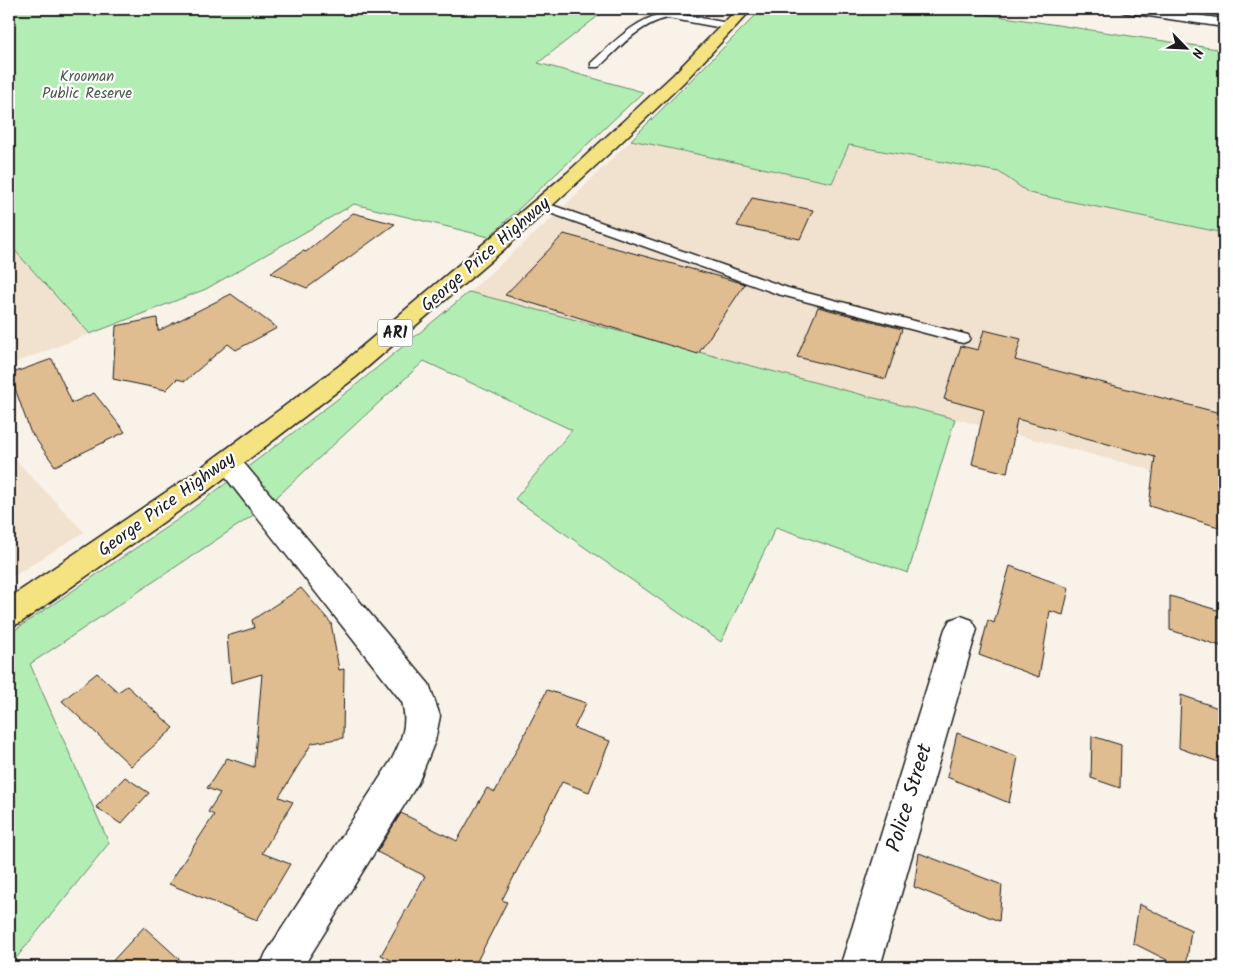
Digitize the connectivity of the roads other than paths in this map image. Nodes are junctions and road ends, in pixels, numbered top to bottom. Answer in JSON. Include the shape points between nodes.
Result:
{"nodes":[{"id":1,"x":745,"y":9,"type":"edge"},
{"id":2,"x":1123,"y":12,"type":"edge"},
{"id":3,"x":1224,"y":23,"type":"edge"},
{"id":4,"x":728,"y":26,"type":"junction"},
{"id":5,"x":595,"y":66,"type":"dead end"},
{"id":6,"x":543,"y":206,"type":"junction"},
{"id":7,"x":963,"y":338,"type":"dead end"},
{"id":8,"x":228,"y":462,"type":"junction"},
{"id":9,"x":9,"y":614,"type":"edge"},
{"id":10,"x":961,"y":629,"type":"dead end"},
{"id":11,"x":280,"y":967,"type":"edge"},
{"id":12,"x":860,"y":967,"type":"edge"}],
"edges":[{"from":1,"to":4,"type":"main road","name":"George Price Highway","number":"AR1"},
{"from":2,"to":3,"type":"street"},
{"from":4,"to":5,"type":"lane","via":[[658,16],[646,21]]},
{"from":4,"to":6,"type":"main road","name":"George Price Highway","number":"AR1","via":[[615,141]]},
{"from":6,"to":7,"type":"lane","via":[[783,291]]},
{"from":6,"to":8,"type":"main road","name":"George Price Highway","number":"AR1","via":[[375,350]]},
{"from":8,"to":9,"type":"main road","name":"George Price Highway","number":"AR1"},
{"from":8,"to":11,"type":"street","via":[[417,696],[423,716],[418,741],[405,771]]},
{"from":10,"to":12,"type":"street","name":"Police Street"}]}
